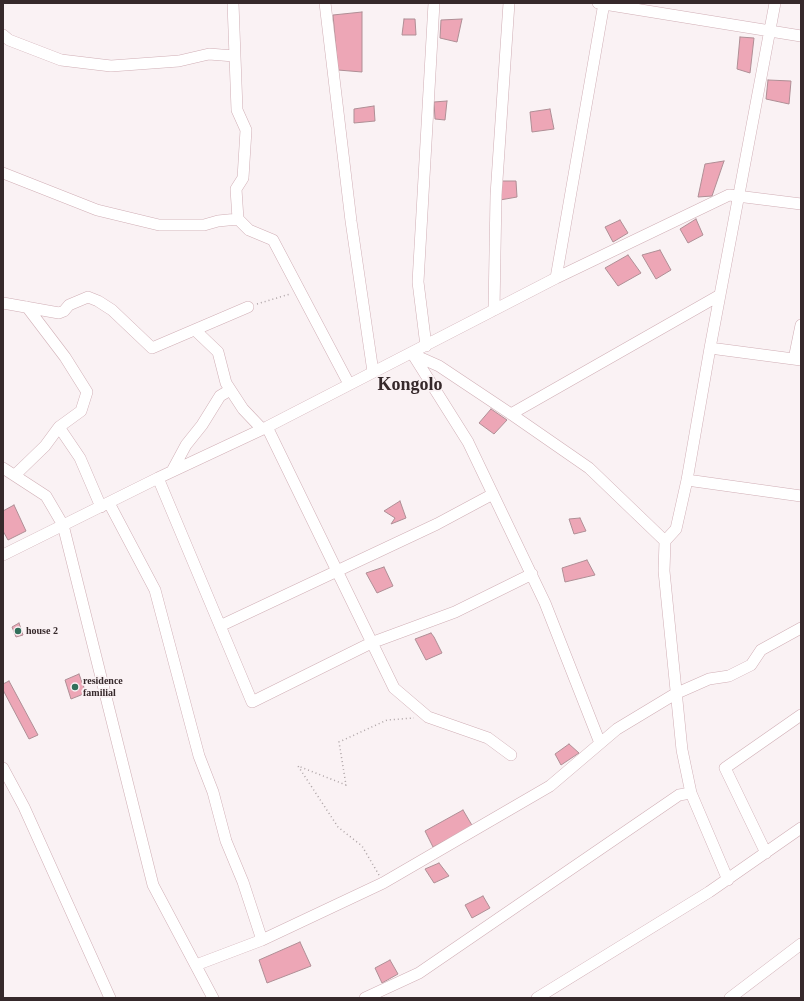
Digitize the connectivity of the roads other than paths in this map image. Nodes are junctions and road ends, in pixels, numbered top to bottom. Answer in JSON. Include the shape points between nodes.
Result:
{"nodes":[{"id":1,"x":233,"y":3,"type":"edge"},
{"id":2,"x":325,"y":3,"type":"edge"},
{"id":3,"x":434,"y":3,"type":"edge"},
{"id":4,"x":509,"y":3,"type":"edge"},
{"id":5,"x":775,"y":3,"type":"edge"},
{"id":6,"x":602,"y":4,"type":"edge"},
{"id":7,"x":769,"y":31,"type":"junction"},
{"id":8,"x":3,"y":35,"type":"edge"},
{"id":9,"x":801,"y":36,"type":"edge"},
{"id":10,"x":234,"y":56,"type":"junction"},
{"id":11,"x":3,"y":173,"type":"edge"},
{"id":12,"x":738,"y":196,"type":"junction"},
{"id":13,"x":801,"y":204,"type":"edge"},
{"id":14,"x":238,"y":220,"type":"junction"},
{"id":15,"x":556,"y":278,"type":"junction"},
{"id":16,"x":720,"y":294,"type":"junction"},
{"id":17,"x":3,"y":303,"type":"edge"},
{"id":18,"x":27,"y":307,"type":"junction"},
{"id":19,"x":248,"y":308,"type":"road end"},
{"id":20,"x":494,"y":310,"type":"junction"},
{"id":21,"x":801,"y":325,"type":"edge"},
{"id":22,"x":195,"y":330,"type":"junction"},
{"id":23,"x":426,"y":346,"type":"junction"},
{"id":24,"x":710,"y":348,"type":"junction"},
{"id":25,"x":412,"y":353,"type":"junction"},
{"id":26,"x":798,"y":360,"type":"edge"},
{"id":27,"x":373,"y":372,"type":"junction"},
{"id":28,"x":350,"y":384,"type":"junction"},
{"id":29,"x":230,"y":390,"type":"junction"},
{"id":30,"x":511,"y":414,"type":"junction"},
{"id":31,"x":59,"y":426,"type":"junction"},
{"id":32,"x":264,"y":428,"type":"junction"},
{"id":33,"x":3,"y":468,"type":"edge"},
{"id":34,"x":172,"y":471,"type":"junction"},
{"id":35,"x":15,"y":475,"type":"junction"},
{"id":36,"x":158,"y":478,"type":"junction"},
{"id":37,"x":687,"y":480,"type":"junction"},
{"id":38,"x":493,"y":494,"type":"junction"},
{"id":39,"x":801,"y":496,"type":"edge"},
{"id":40,"x":105,"y":505,"type":"junction"},
{"id":41,"x":63,"y":525,"type":"junction"},
{"id":42,"x":666,"y":541,"type":"junction"},
{"id":43,"x":3,"y":555,"type":"edge"},
{"id":44,"x":337,"y":571,"type":"junction"},
{"id":45,"x":532,"y":574,"type":"junction"},
{"id":46,"x":220,"y":626,"type":"junction"},
{"id":47,"x":801,"y":628,"type":"edge"},
{"id":48,"x":371,"y":643,"type":"junction"},
{"id":49,"x":675,"y":694,"type":"junction"},
{"id":50,"x":801,"y":715,"type":"edge"},
{"id":51,"x":600,"y":743,"type":"junction"},
{"id":52,"x":511,"y":755,"type":"dead end"},
{"id":53,"x":3,"y":768,"type":"edge"},
{"id":54,"x":691,"y":794,"type":"junction"},
{"id":55,"x":801,"y":828,"type":"edge"},
{"id":56,"x":766,"y":853,"type":"junction"},
{"id":57,"x":728,"y":880,"type":"junction"},
{"id":58,"x":262,"y":940,"type":"junction"},
{"id":59,"x":801,"y":944,"type":"edge"},
{"id":60,"x":196,"y":965,"type":"junction"},
{"id":61,"x":110,"y":998,"type":"edge"},
{"id":62,"x":213,"y":998,"type":"edge"},
{"id":63,"x":365,"y":998,"type":"edge"},
{"id":64,"x":537,"y":998,"type":"edge"},
{"id":65,"x":730,"y":998,"type":"edge"}],
"edges":[{"from":1,"to":10,"type":"street"},
{"from":2,"to":27,"type":"street","via":[[351,221]]},
{"from":3,"to":23,"type":"street","via":[[418,282]]},
{"from":4,"to":20,"type":"street","via":[[496,194]]},
{"from":5,"to":7,"type":"street"},
{"from":6,"to":7,"type":"street"},
{"from":6,"to":15,"type":"street"},
{"from":7,"to":9,"type":"street"},
{"from":7,"to":12,"type":"street"},
{"from":8,"to":10,"type":"street","via":[[9,40],[61,60],[111,66],[179,61],[209,54]]},
{"from":10,"to":14,"type":"street","via":[[237,110],[246,130],[243,178],[236,189]]},
{"from":11,"to":14,"type":"street","via":[[97,210],[159,225],[204,225]]},
{"from":12,"to":13,"type":"street"},
{"from":12,"to":15,"type":"street","via":[[729,195]]},
{"from":12,"to":16,"type":"street"},
{"from":14,"to":28,"type":"street","via":[[249,230],[273,240]]},
{"from":15,"to":20,"type":"street"},
{"from":16,"to":24,"type":"street"},
{"from":16,"to":30,"type":"street"},
{"from":17,"to":18,"type":"street"},
{"from":18,"to":22,"type":"street","via":[[59,313],[69,305],[88,297],[112,310],[152,348]]},
{"from":18,"to":31,"type":"street","via":[[65,357],[87,392],[81,411]]},
{"from":19,"to":22,"type":"street"},
{"from":20,"to":23,"type":"street"},
{"from":21,"to":26,"type":"street"},
{"from":22,"to":29,"type":"street","via":[[218,352]]},
{"from":23,"to":25,"type":"street"},
{"from":24,"to":26,"type":"street"},
{"from":24,"to":37,"type":"street"},
{"from":25,"to":27,"type":"street"},
{"from":25,"to":30,"type":"street","via":[[439,366]]},
{"from":25,"to":38,"type":"street","via":[[468,442]]},
{"from":27,"to":28,"type":"street"},
{"from":28,"to":32,"type":"street"},
{"from":29,"to":32,"type":"street","via":[[242,409]]},
{"from":29,"to":34,"type":"street","via":[[220,396],[186,445]]},
{"from":30,"to":42,"type":"street","via":[[589,468]]},
{"from":31,"to":35,"type":"street","via":[[45,446]]},
{"from":31,"to":40,"type":"street","via":[[80,458]]},
{"from":32,"to":34,"type":"street"},
{"from":32,"to":44,"type":"street"},
{"from":33,"to":35,"type":"street"},
{"from":34,"to":36,"type":"street"},
{"from":35,"to":41,"type":"street","via":[[46,496]]},
{"from":36,"to":40,"type":"street"},
{"from":36,"to":46,"type":"street"},
{"from":37,"to":39,"type":"street"},
{"from":37,"to":42,"type":"street","via":[[676,529]]},
{"from":38,"to":44,"type":"street","via":[[437,524]]},
{"from":38,"to":45,"type":"street"},
{"from":40,"to":41,"type":"street"},
{"from":40,"to":58,"type":"street","via":[[155,590],[200,756],[226,841]]},
{"from":41,"to":43,"type":"street"},
{"from":41,"to":60,"type":"street","via":[[153,885]]},
{"from":42,"to":49,"type":"street","via":[[664,571]]},
{"from":44,"to":46,"type":"street"},
{"from":44,"to":48,"type":"street"},
{"from":45,"to":48,"type":"street","via":[[455,612]]},
{"from":45,"to":51,"type":"street"},
{"from":46,"to":48,"type":"street","via":[[252,702]]},
{"from":47,"to":49,"type":"street","via":[[760,650],[751,665],[728,676],[709,679]]},
{"from":48,"to":52,"type":"street","via":[[394,688],[428,717],[488,738]]},
{"from":49,"to":51,"type":"street","via":[[617,729]]},
{"from":49,"to":54,"type":"street"},
{"from":50,"to":56,"type":"street","via":[[725,768]]},
{"from":51,"to":58,"type":"street","via":[[550,786],[384,884]]},
{"from":53,"to":61,"type":"street","via":[[24,807]]},
{"from":54,"to":57,"type":"street"},
{"from":54,"to":63,"type":"street","via":[[679,795],[419,973]]},
{"from":55,"to":56,"type":"street"},
{"from":56,"to":57,"type":"street"},
{"from":57,"to":64,"type":"street"},
{"from":58,"to":60,"type":"street"},
{"from":59,"to":65,"type":"street"},
{"from":60,"to":62,"type":"street"}]}
